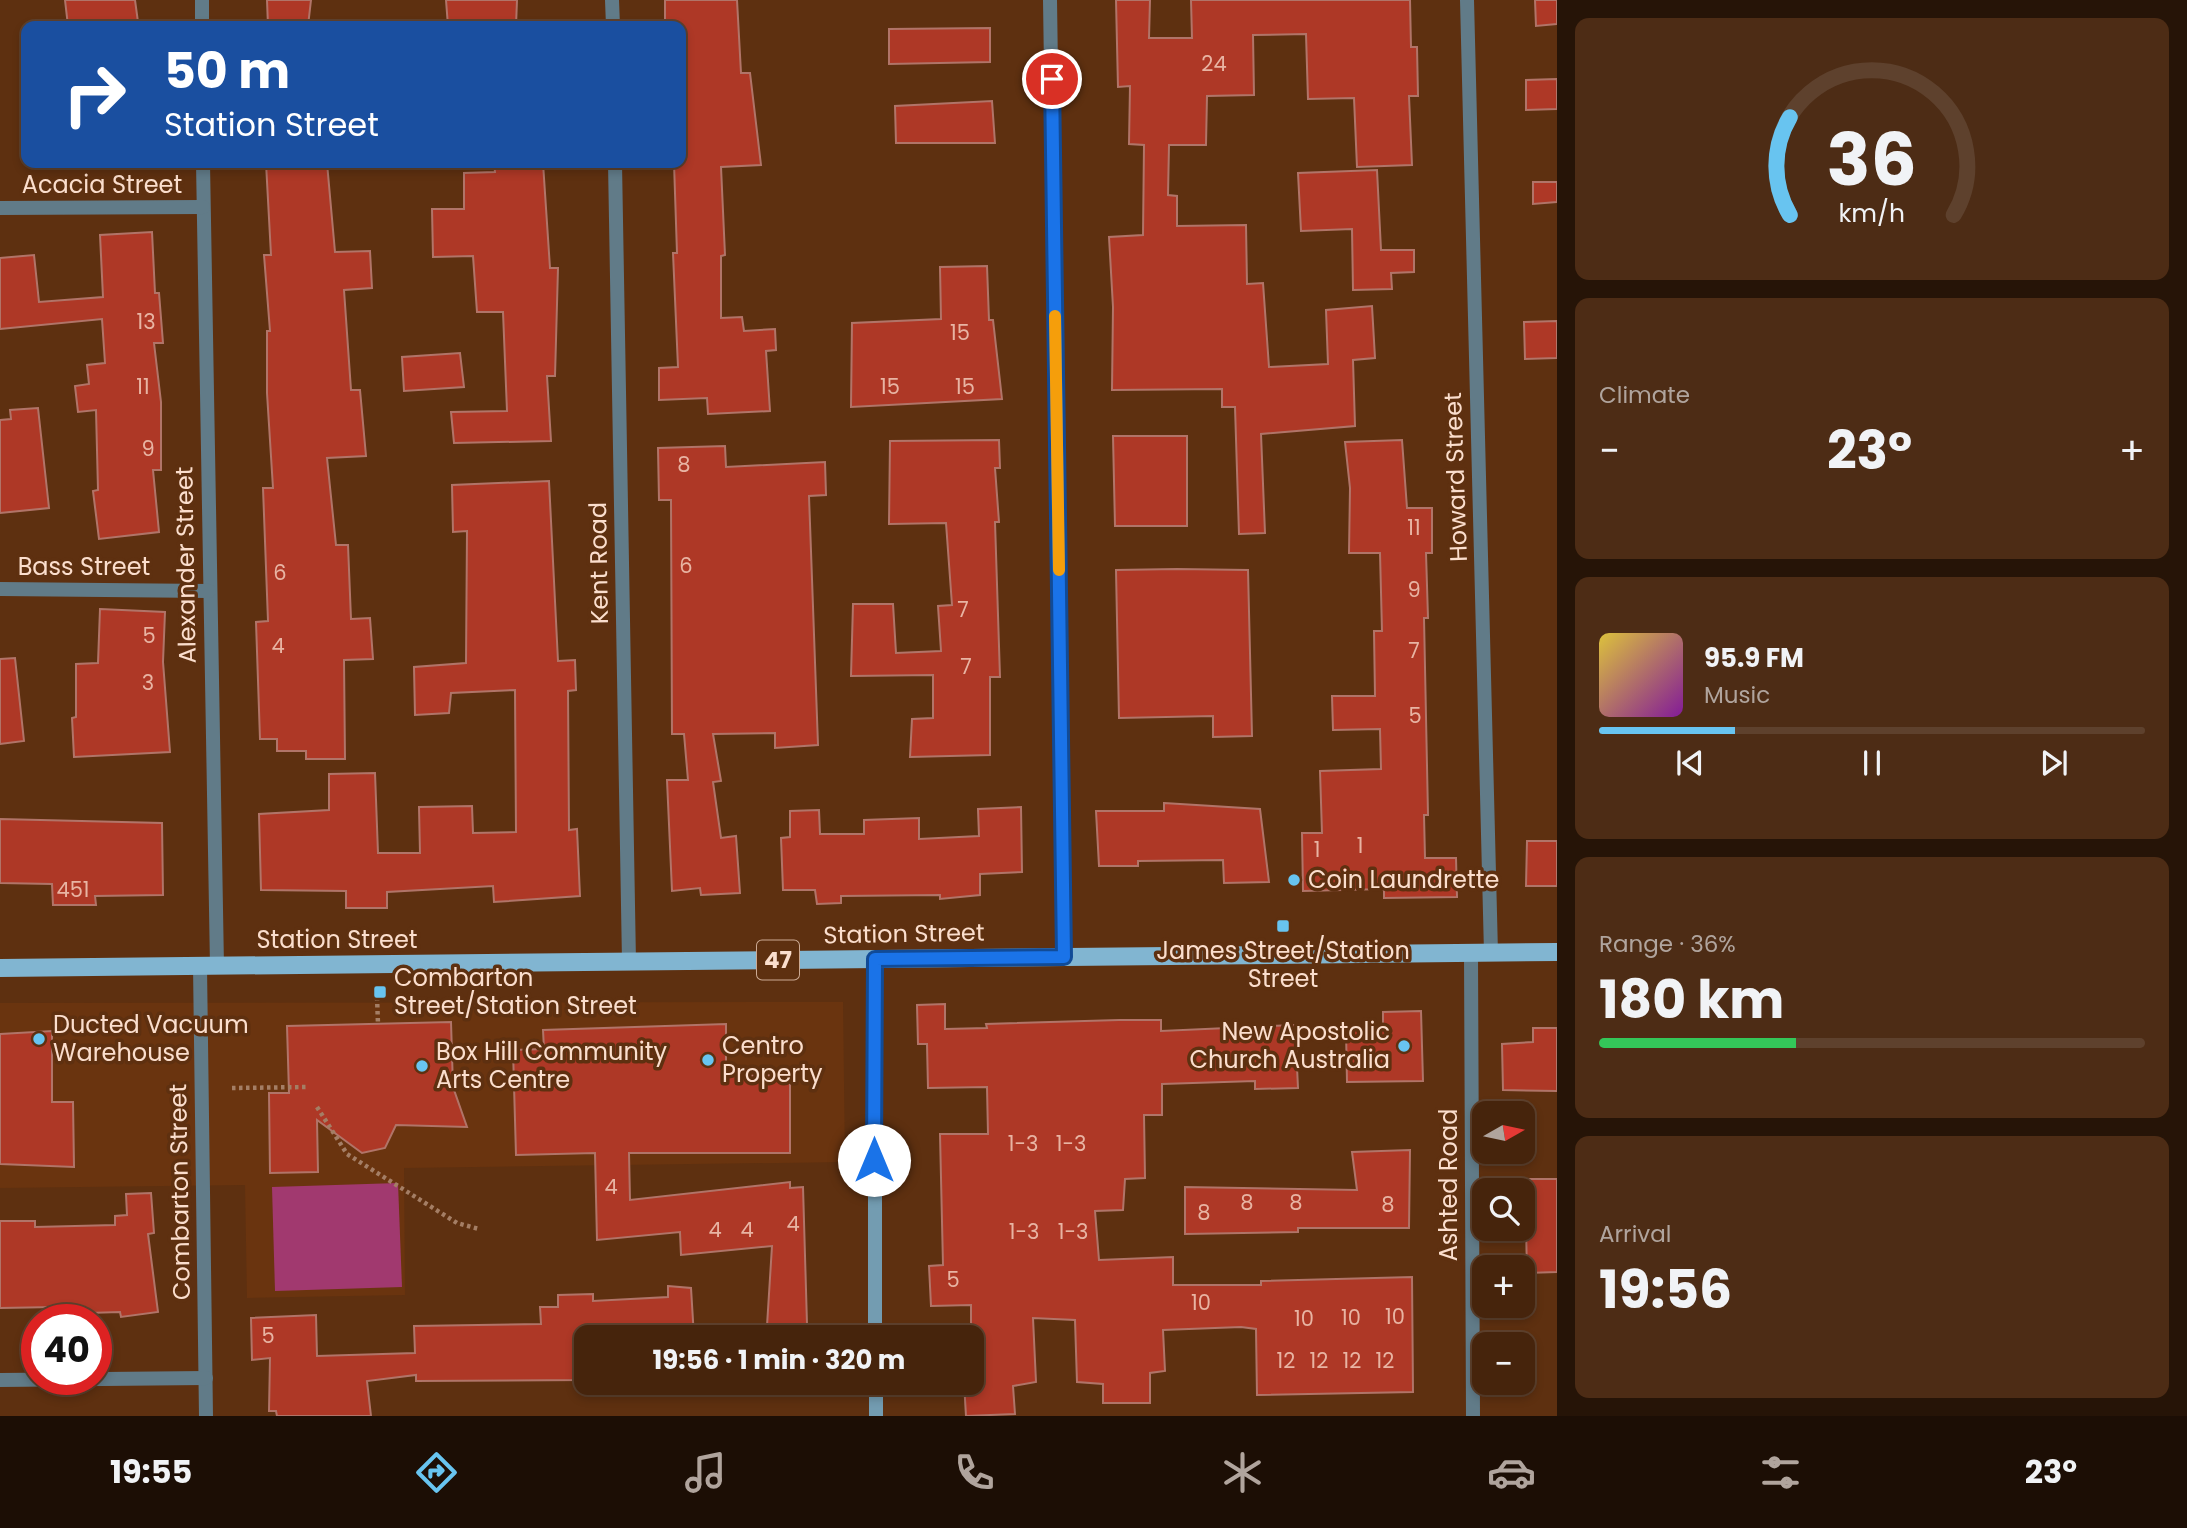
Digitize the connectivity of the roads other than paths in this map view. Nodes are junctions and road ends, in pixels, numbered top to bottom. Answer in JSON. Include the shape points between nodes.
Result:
{"nodes":[{"id":1,"x":202,"y":0,"type":"edge"},
{"id":2,"x":612,"y":0,"type":"edge"},
{"id":3,"x":1051,"y":0,"type":"edge"},
{"id":4,"x":1467,"y":0,"type":"edge"},
{"id":5,"x":202,"y":21,"type":"edge"},
{"id":6,"x":613,"y":21,"type":"edge"},
{"id":7,"x":203,"y":168,"type":"edge"},
{"id":8,"x":615,"y":168,"type":"edge"},
{"id":9,"x":203,"y":207,"type":"junction"},
{"id":10,"x":0,"y":208,"type":"edge"},
{"id":11,"x":0,"y":589,"type":"edge"},
{"id":12,"x":209,"y":590,"type":"junction"},
{"id":13,"x":1491,"y":953,"type":"junction"},
{"id":14,"x":1557,"y":953,"type":"edge"},
{"id":15,"x":1471,"y":954,"type":"junction"},
{"id":16,"x":1064,"y":957,"type":"junction"},
{"id":17,"x":875,"y":959,"type":"junction"},
{"id":18,"x":629,"y":962,"type":"junction"},
{"id":19,"x":209,"y":966,"type":"junction"},
{"id":20,"x":0,"y":968,"type":"edge"},
{"id":21,"x":875,"y":1325,"type":"edge"},
{"id":22,"x":206,"y":1378,"type":"junction"},
{"id":23,"x":0,"y":1380,"type":"edge"},
{"id":24,"x":876,"y":1395,"type":"edge"},
{"id":25,"x":206,"y":1416,"type":"edge"},
{"id":26,"x":876,"y":1416,"type":"edge"},
{"id":27,"x":1473,"y":1416,"type":"edge"}],
"edges":[{"from":1,"to":5,"type":"street"},
{"from":2,"to":6,"type":"street"},
{"from":3,"to":16,"type":"street"},
{"from":4,"to":13,"type":"street","name":"Howard Street"},
{"from":7,"to":9,"type":"street","name":"Alexander Street"},
{"from":8,"to":18,"type":"street","name":"Kent Road"},
{"from":9,"to":10,"type":"street","name":"Acacia Street"},
{"from":9,"to":12,"type":"street","name":"Alexander Street"},
{"from":11,"to":12,"type":"street","name":"Bass Street"},
{"from":12,"to":19,"type":"street","name":"Alexander Street"},
{"from":13,"to":14,"type":"main road","name":"Station Street","number":"47"},
{"from":13,"to":15,"type":"main road","name":"Station Street","number":"47"},
{"from":15,"to":16,"type":"main road","name":"Station Street","number":"47"},
{"from":15,"to":27,"type":"street","name":"Ashted Road"},
{"from":16,"to":17,"type":"main road","name":"Station Street","number":"47"},
{"from":17,"to":18,"type":"main road","name":"Station Street","number":"47"},
{"from":17,"to":21,"type":"street"},
{"from":18,"to":19,"type":"main road","name":"Station Street","number":"47"},
{"from":19,"to":20,"type":"main road","name":"Station Street","number":"47"},
{"from":19,"to":22,"type":"street","name":"Combarton Street"},
{"from":22,"to":23,"type":"street"},
{"from":22,"to":25,"type":"street","name":"Combarton Street"},
{"from":24,"to":26,"type":"street"}]}
